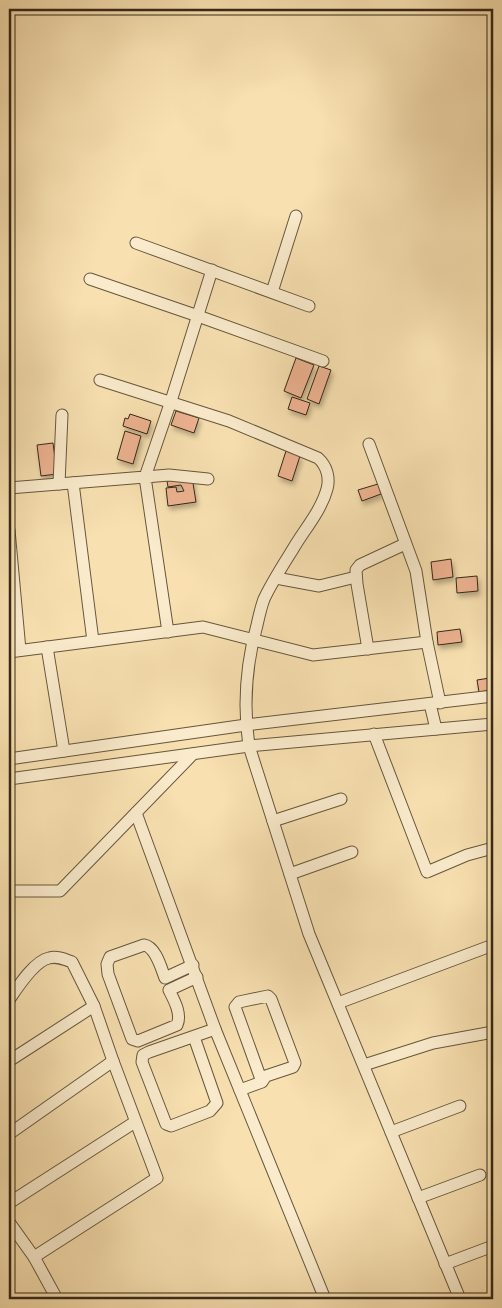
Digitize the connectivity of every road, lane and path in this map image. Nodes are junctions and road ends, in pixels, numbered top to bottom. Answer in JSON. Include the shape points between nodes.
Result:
{"nodes":[{"id":1,"x":296,"y":216,"type":"dead end"},
{"id":2,"x":136,"y":243,"type":"dead end"},
{"id":3,"x":212,"y":270,"type":"junction"},
{"id":4,"x":90,"y":279,"type":"dead end"},
{"id":5,"x":272,"y":292,"type":"junction"},
{"id":6,"x":310,"y":306,"type":"dead end"},
{"id":7,"x":198,"y":316,"type":"junction"},
{"id":8,"x":323,"y":361,"type":"dead end"},
{"id":9,"x":100,"y":380,"type":"dead end"},
{"id":10,"x":171,"y":401,"type":"junction"},
{"id":11,"x":62,"y":414,"type":"dead end"},
{"id":12,"x":369,"y":444,"type":"dead end"},
{"id":13,"x":145,"y":477,"type":"junction"},
{"id":14,"x":208,"y":479,"type":"dead end"},
{"id":15,"x":73,"y":483,"type":"junction"},
{"id":16,"x":59,"y":484,"type":"junction"},
{"id":17,"x":9,"y":488,"type":"edge"},
{"id":18,"x":9,"y":530,"type":"edge"},
{"id":19,"x":405,"y":544,"type":"junction"},
{"id":20,"x":356,"y":577,"type":"junction"},
{"id":21,"x":276,"y":578,"type":"junction"},
{"id":22,"x":168,"y":632,"type":"junction"},
{"id":23,"x":253,"y":640,"type":"junction"},
{"id":24,"x":94,"y":641,"type":"junction"},
{"id":25,"x":427,"y":642,"type":"junction"},
{"id":26,"x":47,"y":647,"type":"junction"},
{"id":27,"x":368,"y":649,"type":"junction"},
{"id":28,"x":14,"y":651,"type":"edge"},
{"id":29,"x":493,"y":696,"type":"edge"},
{"id":30,"x":435,"y":703,"type":"junction"},
{"id":31,"x":493,"y":724,"type":"edge"},
{"id":32,"x":246,"y":725,"type":"junction"},
{"id":33,"x":436,"y":729,"type":"junction"},
{"id":34,"x":374,"y":734,"type":"junction"},
{"id":35,"x":249,"y":746,"type":"junction"},
{"id":36,"x":64,"y":751,"type":"junction"},
{"id":37,"x":193,"y":754,"type":"junction"},
{"id":38,"x":9,"y":759,"type":"edge"},
{"id":39,"x":9,"y":779,"type":"edge"},
{"id":40,"x":341,"y":799,"type":"dead end"},
{"id":41,"x":136,"y":813,"type":"junction"},
{"id":42,"x":273,"y":821,"type":"junction"},
{"id":43,"x":493,"y":848,"type":"edge"},
{"id":44,"x":352,"y":852,"type":"dead end"},
{"id":45,"x":290,"y":874,"type":"junction"},
{"id":46,"x":9,"y":892,"type":"edge"},
{"id":47,"x":493,"y":945,"type":"edge"},
{"id":48,"x":193,"y":965,"type":"junction"},
{"id":49,"x":197,"y":977,"type":"junction"},
{"id":50,"x":165,"y":978,"type":"junction"},
{"id":51,"x":170,"y":990,"type":"junction"},
{"id":52,"x":9,"y":1000,"type":"edge"},
{"id":53,"x":338,"y":1002,"type":"junction"},
{"id":54,"x":94,"y":1006,"type":"junction"},
{"id":55,"x":216,"y":1029,"type":"junction"},
{"id":56,"x":493,"y":1032,"type":"edge"},
{"id":57,"x":194,"y":1036,"type":"junction"},
{"id":58,"x":9,"y":1061,"type":"edge"},
{"id":59,"x":113,"y":1062,"type":"junction"},
{"id":60,"x":364,"y":1065,"type":"junction"},
{"id":61,"x":262,"y":1082,"type":"junction"},
{"id":62,"x":240,"y":1090,"type":"junction"},
{"id":63,"x":460,"y":1106,"type":"dead end"},
{"id":64,"x":135,"y":1122,"type":"junction"},
{"id":65,"x":392,"y":1132,"type":"junction"},
{"id":66,"x":9,"y":1134,"type":"edge"},
{"id":67,"x":480,"y":1174,"type":"dead end"},
{"id":68,"x":418,"y":1198,"type":"junction"},
{"id":69,"x":9,"y":1203,"type":"edge"},
{"id":70,"x":9,"y":1222,"type":"edge"},
{"id":71,"x":493,"y":1246,"type":"edge"},
{"id":72,"x":34,"y":1257,"type":"junction"},
{"id":73,"x":445,"y":1264,"type":"junction"},
{"id":74,"x":57,"y":1299,"type":"edge"},
{"id":75,"x":325,"y":1299,"type":"edge"},
{"id":76,"x":460,"y":1299,"type":"edge"}],
"edges":[{"from":1,"to":5,"type":"street"},
{"from":2,"to":3,"type":"street"},
{"from":3,"to":5,"type":"street"},
{"from":3,"to":7,"type":"street"},
{"from":4,"to":7,"type":"street"},
{"from":5,"to":6,"type":"street"},
{"from":7,"to":8,"type":"street"},
{"from":7,"to":10,"type":"street"},
{"from":9,"to":10,"type":"street"},
{"from":10,"to":13,"type":"street"},
{"from":10,"to":21,"type":"street","via":[[229,421],[318,458],[324,464],[328,487],[324,499]]},
{"from":11,"to":16,"type":"street"},
{"from":12,"to":19,"type":"street"},
{"from":13,"to":14,"type":"street","via":[[169,475]]},
{"from":13,"to":15,"type":"street"},
{"from":13,"to":22,"type":"street"},
{"from":15,"to":16,"type":"street"},
{"from":15,"to":24,"type":"street"},
{"from":16,"to":17,"type":"street"},
{"from":18,"to":28,"type":"street"},
{"from":19,"to":20,"type":"street","via":[[360,565]]},
{"from":19,"to":25,"type":"street","via":[[416,571]]},
{"from":20,"to":21,"type":"street","via":[[319,586]]},
{"from":20,"to":27,"type":"street"},
{"from":21,"to":23,"type":"street","via":[[264,600]]},
{"from":22,"to":23,"type":"street","via":[[203,627]]},
{"from":22,"to":24,"type":"street"},
{"from":23,"to":27,"type":"street","via":[[313,655]]},
{"from":23,"to":32,"type":"street","via":[[246,682]]},
{"from":24,"to":26,"type":"street"},
{"from":25,"to":27,"type":"street"},
{"from":25,"to":30,"type":"street"},
{"from":26,"to":28,"type":"street"},
{"from":26,"to":36,"type":"street"},
{"from":29,"to":30,"type":"street"},
{"from":30,"to":32,"type":"street"},
{"from":30,"to":33,"type":"street"},
{"from":31,"to":33,"type":"street"},
{"from":32,"to":35,"type":"street"},
{"from":32,"to":36,"type":"street"},
{"from":33,"to":34,"type":"street"},
{"from":34,"to":35,"type":"street"},
{"from":34,"to":43,"type":"street","via":[[426,872]]},
{"from":35,"to":37,"type":"street"},
{"from":35,"to":42,"type":"street"},
{"from":36,"to":38,"type":"street"},
{"from":37,"to":39,"type":"street"},
{"from":37,"to":41,"type":"street"},
{"from":40,"to":42,"type":"street"},
{"from":41,"to":46,"type":"street","via":[[60,891]]},
{"from":41,"to":48,"type":"street"},
{"from":42,"to":45,"type":"street"},
{"from":44,"to":45,"type":"street"},
{"from":45,"to":53,"type":"street","via":[[309,934]]},
{"from":47,"to":53,"type":"street"},
{"from":48,"to":49,"type":"street"},
{"from":48,"to":50,"type":"street"},
{"from":49,"to":51,"type":"street"},
{"from":49,"to":55,"type":"street"},
{"from":50,"to":51,"type":"street"},
{"from":50,"to":51,"type":"street","via":[[148,945],[108,960],[108,974],[132,1039],[138,1041],[177,1025],[178,1013]]},
{"from":52,"to":54,"type":"street","via":[[35,966],[47,958],[58,957],[72,962]]},
{"from":53,"to":60,"type":"street"},
{"from":54,"to":58,"type":"street"},
{"from":54,"to":59,"type":"street"},
{"from":55,"to":57,"type":"street"},
{"from":55,"to":62,"type":"street"},
{"from":56,"to":60,"type":"street","via":[[432,1043]]},
{"from":57,"to":57,"type":"street","via":[[143,1055],[142,1062],[166,1124],[171,1126],[210,1111],[216,1103]]},
{"from":59,"to":64,"type":"street"},
{"from":59,"to":66,"type":"street"},
{"from":60,"to":65,"type":"street"},
{"from":61,"to":61,"type":"street","via":[[266,1076],[293,1067],[295,1063],[272,999],[268,996],[239,1002],[235,1007]]},
{"from":61,"to":62,"type":"street"},
{"from":62,"to":75,"type":"street"},
{"from":63,"to":65,"type":"street"},
{"from":64,"to":69,"type":"street"},
{"from":64,"to":72,"type":"street","via":[[157,1178]]},
{"from":65,"to":68,"type":"street"},
{"from":67,"to":68,"type":"street"},
{"from":68,"to":73,"type":"street"},
{"from":70,"to":72,"type":"street"},
{"from":71,"to":73,"type":"street"},
{"from":72,"to":74,"type":"street"},
{"from":73,"to":76,"type":"street"}]}
